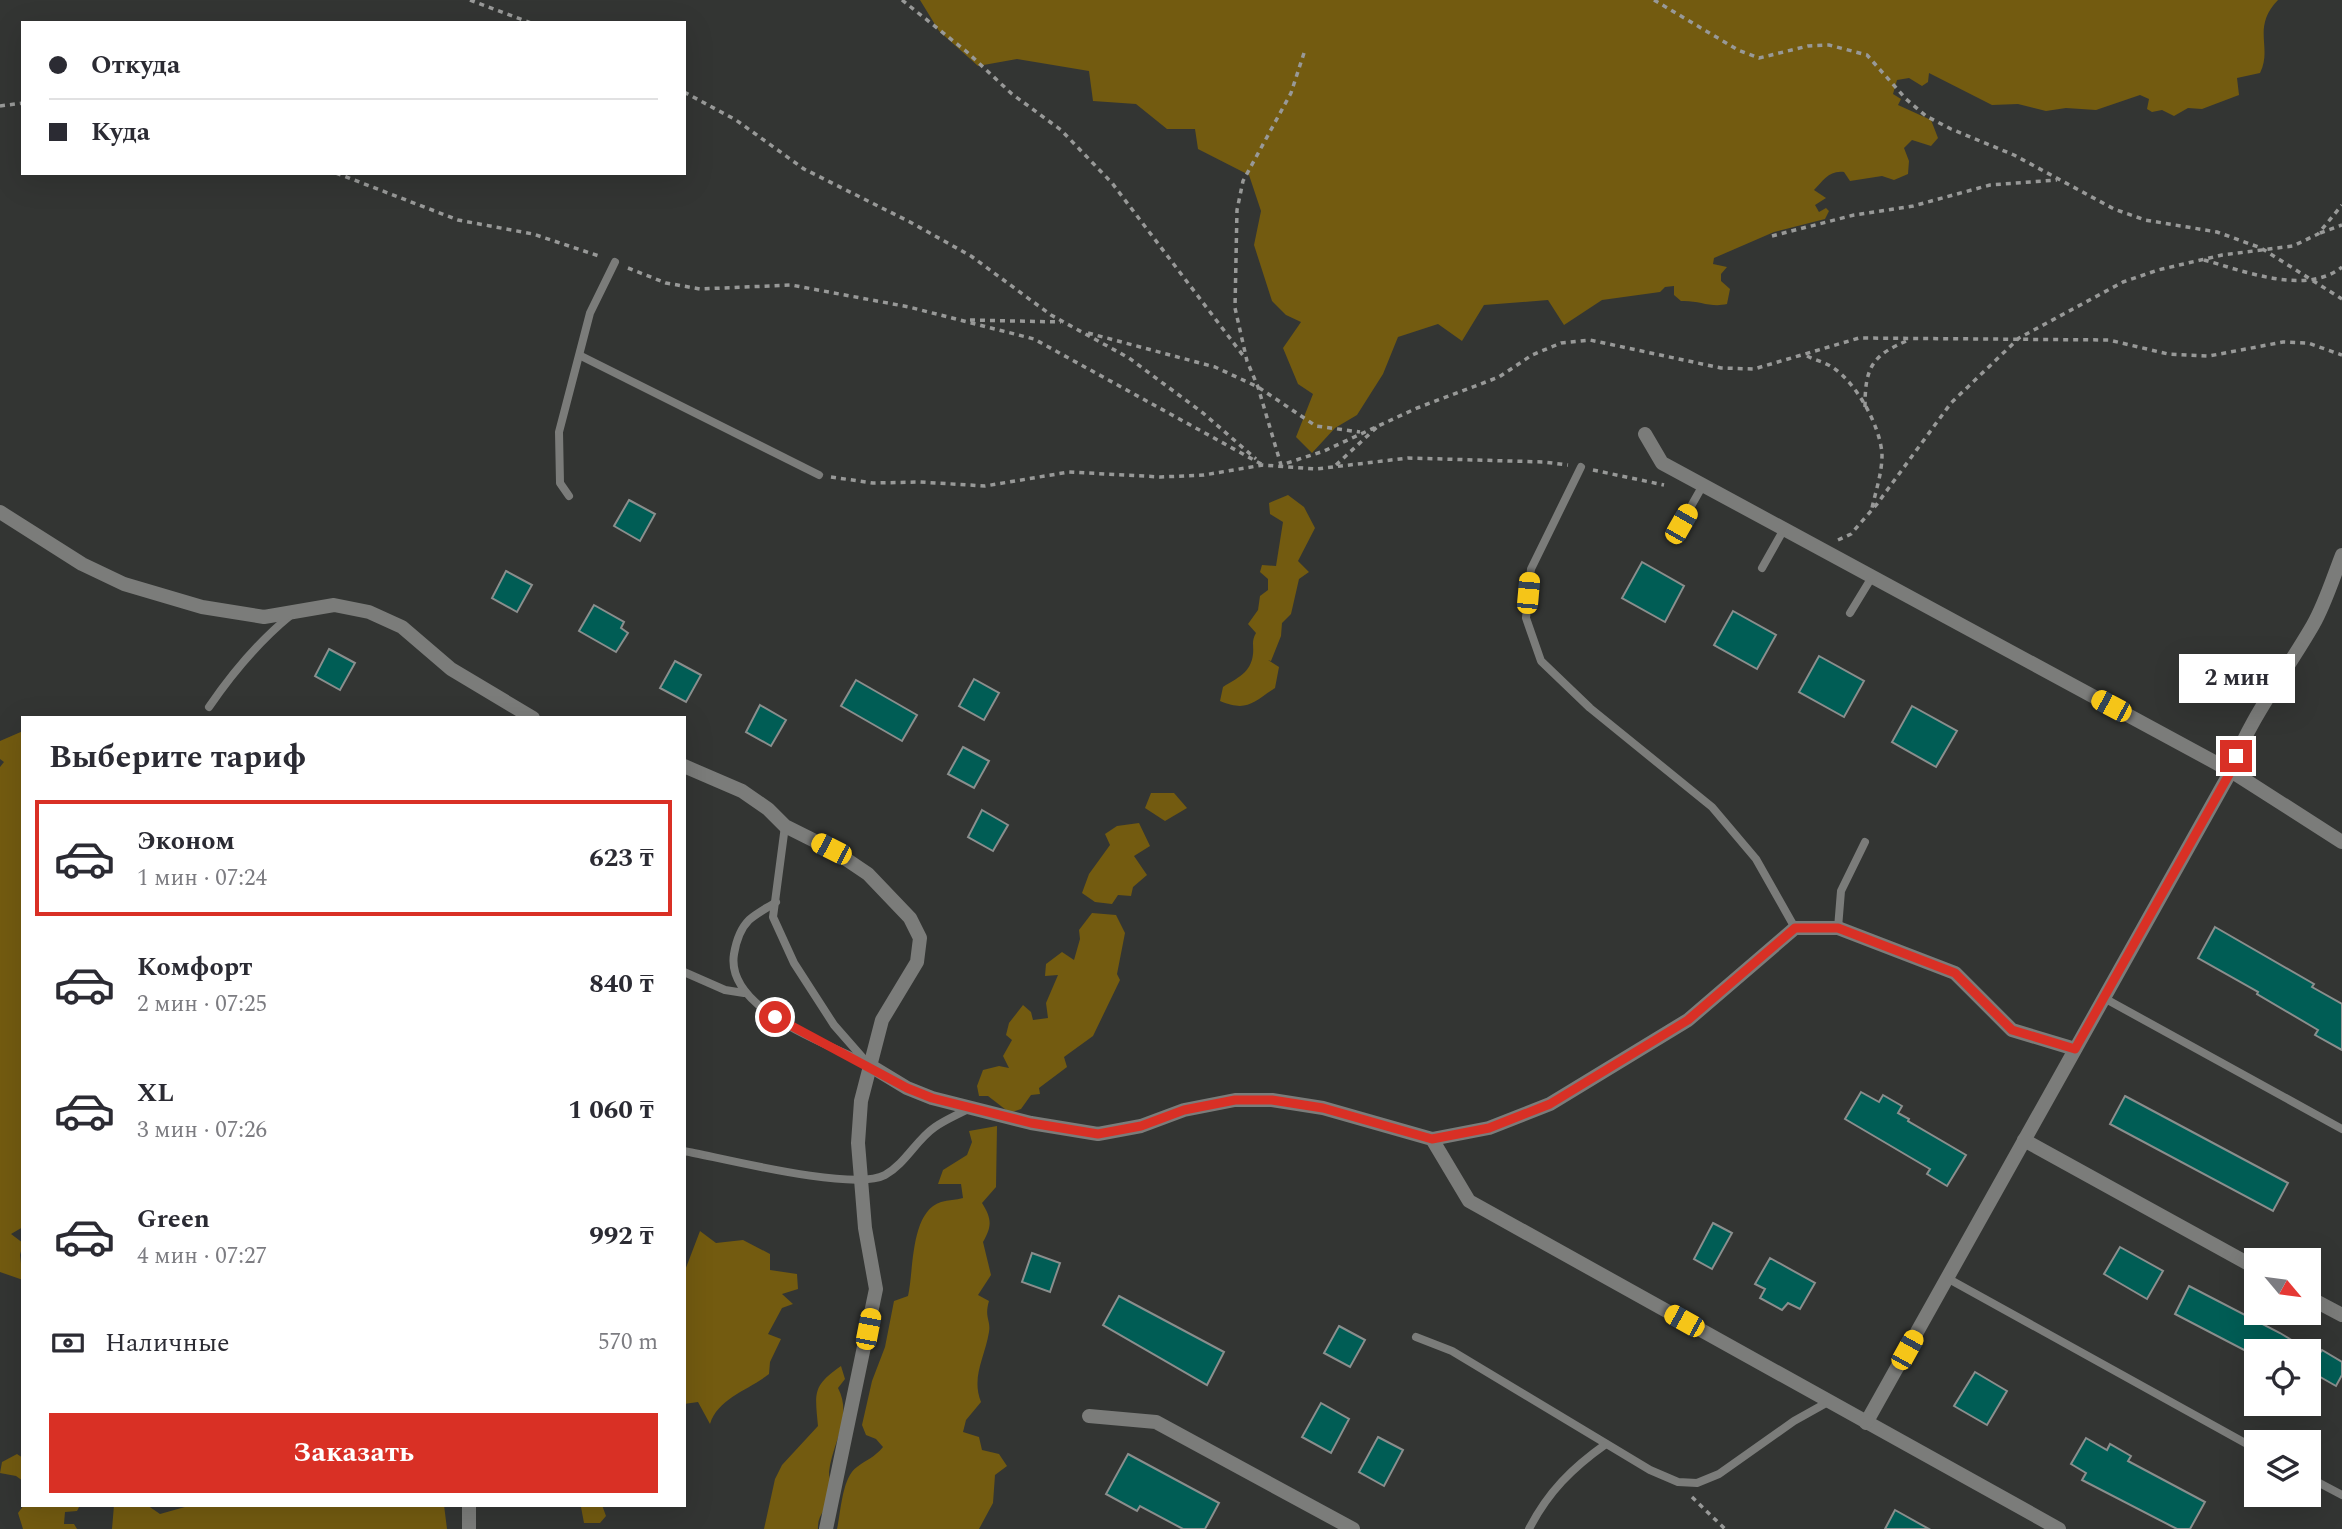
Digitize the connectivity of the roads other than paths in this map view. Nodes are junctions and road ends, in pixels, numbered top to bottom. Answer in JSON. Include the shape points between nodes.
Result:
{"nodes":[{"id":1,"x":615,"y":262,"type":"road end"},
{"id":2,"x":580,"y":356,"type":"junction"},
{"id":3,"x":1645,"y":434,"type":"dead end"},
{"id":4,"x":1581,"y":467,"type":"road end"},
{"id":5,"x":818,"y":475,"type":"road end"},
{"id":6,"x":1699,"y":483,"type":"junction"},
{"id":7,"x":569,"y":496,"type":"dead end"},
{"id":8,"x":0,"y":512,"type":"edge"},
{"id":9,"x":1681,"y":524,"type":"dead end"},
{"id":10,"x":1784,"y":529,"type":"junction"},
{"id":11,"x":2342,"y":555,"type":"edge"},
{"id":12,"x":1762,"y":568,"type":"dead end"},
{"id":13,"x":1872,"y":577,"type":"junction"},
{"id":14,"x":296,"y":611,"type":"junction"},
{"id":15,"x":1850,"y":613,"type":"dead end"},
{"id":16,"x":209,"y":707,"type":"dead end"},
{"id":17,"x":530,"y":716,"type":"edge"},
{"id":18,"x":686,"y":767,"type":"edge"},
{"id":19,"x":2231,"y":771,"type":"junction"},
{"id":20,"x":785,"y":826,"type":"junction"},
{"id":21,"x":1865,"y":842,"type":"dead end"},
{"id":22,"x":2342,"y":842,"type":"edge"},
{"id":23,"x":776,"y":902,"type":"junction"},
{"id":24,"x":1795,"y":928,"type":"junction"},
{"id":25,"x":1838,"y":928,"type":"junction"},
{"id":26,"x":686,"y":973,"type":"edge"},
{"id":27,"x":744,"y":993,"type":"junction"},
{"id":28,"x":2104,"y":998,"type":"junction"},
{"id":29,"x":2075,"y":1049,"type":"junction"},
{"id":30,"x":869,"y":1065,"type":"junction"},
{"id":31,"x":971,"y":1108,"type":"junction"},
{"id":32,"x":2342,"y":1129,"type":"edge"},
{"id":33,"x":1432,"y":1139,"type":"junction"},
{"id":34,"x":2024,"y":1140,"type":"junction"},
{"id":35,"x":686,"y":1151,"type":"edge"},
{"id":36,"x":861,"y":1179,"type":"junction"},
{"id":37,"x":2244,"y":1261,"type":"edge"},
{"id":38,"x":1947,"y":1278,"type":"junction"},
{"id":39,"x":2321,"y":1304,"type":"edge"},
{"id":40,"x":2342,"y":1315,"type":"edge"},
{"id":41,"x":1416,"y":1337,"type":"dead end"},
{"id":42,"x":1828,"y":1402,"type":"junction"},
{"id":43,"x":1089,"y":1416,"type":"dead end"},
{"id":44,"x":1866,"y":1423,"type":"junction"},
{"id":45,"x":2244,"y":1442,"type":"edge"},
{"id":46,"x":1606,"y":1444,"type":"junction"},
{"id":47,"x":2321,"y":1484,"type":"edge"},
{"id":48,"x":2342,"y":1495,"type":"edge"},
{"id":49,"x":468,"y":1507,"type":"edge"},
{"id":50,"x":469,"y":1529,"type":"edge"},
{"id":51,"x":826,"y":1529,"type":"edge"},
{"id":52,"x":1353,"y":1529,"type":"edge"},
{"id":53,"x":1529,"y":1529,"type":"edge"},
{"id":54,"x":2060,"y":1529,"type":"edge"}],
"edges":[{"from":1,"to":2,"type":"lane","via":[[590,313]]},
{"from":2,"to":5,"type":"lane"},
{"from":2,"to":7,"type":"lane","via":[[559,432],[560,482]]},
{"from":3,"to":6,"type":"street","via":[[1662,463]]},
{"from":4,"to":24,"type":"lane","via":[[1531,569],[1526,618],[1541,661],[1590,708],[1712,807],[1756,859]]},
{"from":6,"to":9,"type":"lane"},
{"from":6,"to":10,"type":"street"},
{"from":8,"to":14,"type":"street","via":[[82,564],[124,584],[264,617]]},
{"from":10,"to":12,"type":"lane"},
{"from":10,"to":13,"type":"street"},
{"from":11,"to":19,"type":"street","via":[[2315,621],[2241,740]]},
{"from":13,"to":15,"type":"lane"},
{"from":13,"to":19,"type":"street"},
{"from":14,"to":16,"type":"lane","via":[[262,639]]},
{"from":14,"to":17,"type":"street","via":[[334,605],[369,612],[402,627],[451,669]]},
{"from":18,"to":20,"type":"street","via":[[742,791]]},
{"from":19,"to":22,"type":"street"},
{"from":19,"to":28,"type":"street"},
{"from":20,"to":23,"type":"lane"},
{"from":20,"to":30,"type":"street","via":[[867,874],[910,918],[920,938],[917,962],[881,1020]]},
{"from":21,"to":25,"type":"lane","via":[[1841,891]]},
{"from":23,"to":27,"type":"lane","via":[[748,921],[737,939],[733,960]]},
{"from":23,"to":30,"type":"lane","via":[[773,917],[793,963],[834,1025]]},
{"from":24,"to":25,"type":"street"},
{"from":24,"to":33,"type":"street","via":[[1688,1020],[1550,1104],[1489,1128]]},
{"from":25,"to":29,"type":"street","via":[[1955,973],[2012,1030]]},
{"from":26,"to":27,"type":"lane"},
{"from":27,"to":30,"type":"lane","via":[[758,1008]]},
{"from":28,"to":29,"type":"street"},
{"from":28,"to":32,"type":"lane"},
{"from":29,"to":34,"type":"street"},
{"from":30,"to":31,"type":"street","via":[[907,1088]]},
{"from":30,"to":36,"type":"street","via":[[858,1143]]},
{"from":31,"to":33,"type":"street","via":[[1098,1134],[1235,1100],[1272,1100],[1323,1108]]},
{"from":31,"to":36,"type":"lane","via":[[933,1127],[909,1156],[883,1176]]},
{"from":33,"to":42,"type":"street","via":[[1469,1201]]},
{"from":34,"to":37,"type":"street"},
{"from":34,"to":38,"type":"street"},
{"from":35,"to":36,"type":"lane","via":[[790,1172]]},
{"from":36,"to":51,"type":"street","via":[[876,1289]]},
{"from":38,"to":44,"type":"street"},
{"from":38,"to":45,"type":"lane"},
{"from":39,"to":40,"type":"street"},
{"from":41,"to":46,"type":"lane","via":[[1452,1351]]},
{"from":42,"to":44,"type":"street"},
{"from":42,"to":46,"type":"lane","via":[[1719,1474],[1697,1483],[1678,1482]]},
{"from":43,"to":52,"type":"street","via":[[1156,1422]]},
{"from":44,"to":54,"type":"street"},
{"from":46,"to":53,"type":"lane","via":[[1573,1468],[1544,1500]]},
{"from":47,"to":48,"type":"lane"},
{"from":49,"to":50,"type":"street"}]}
